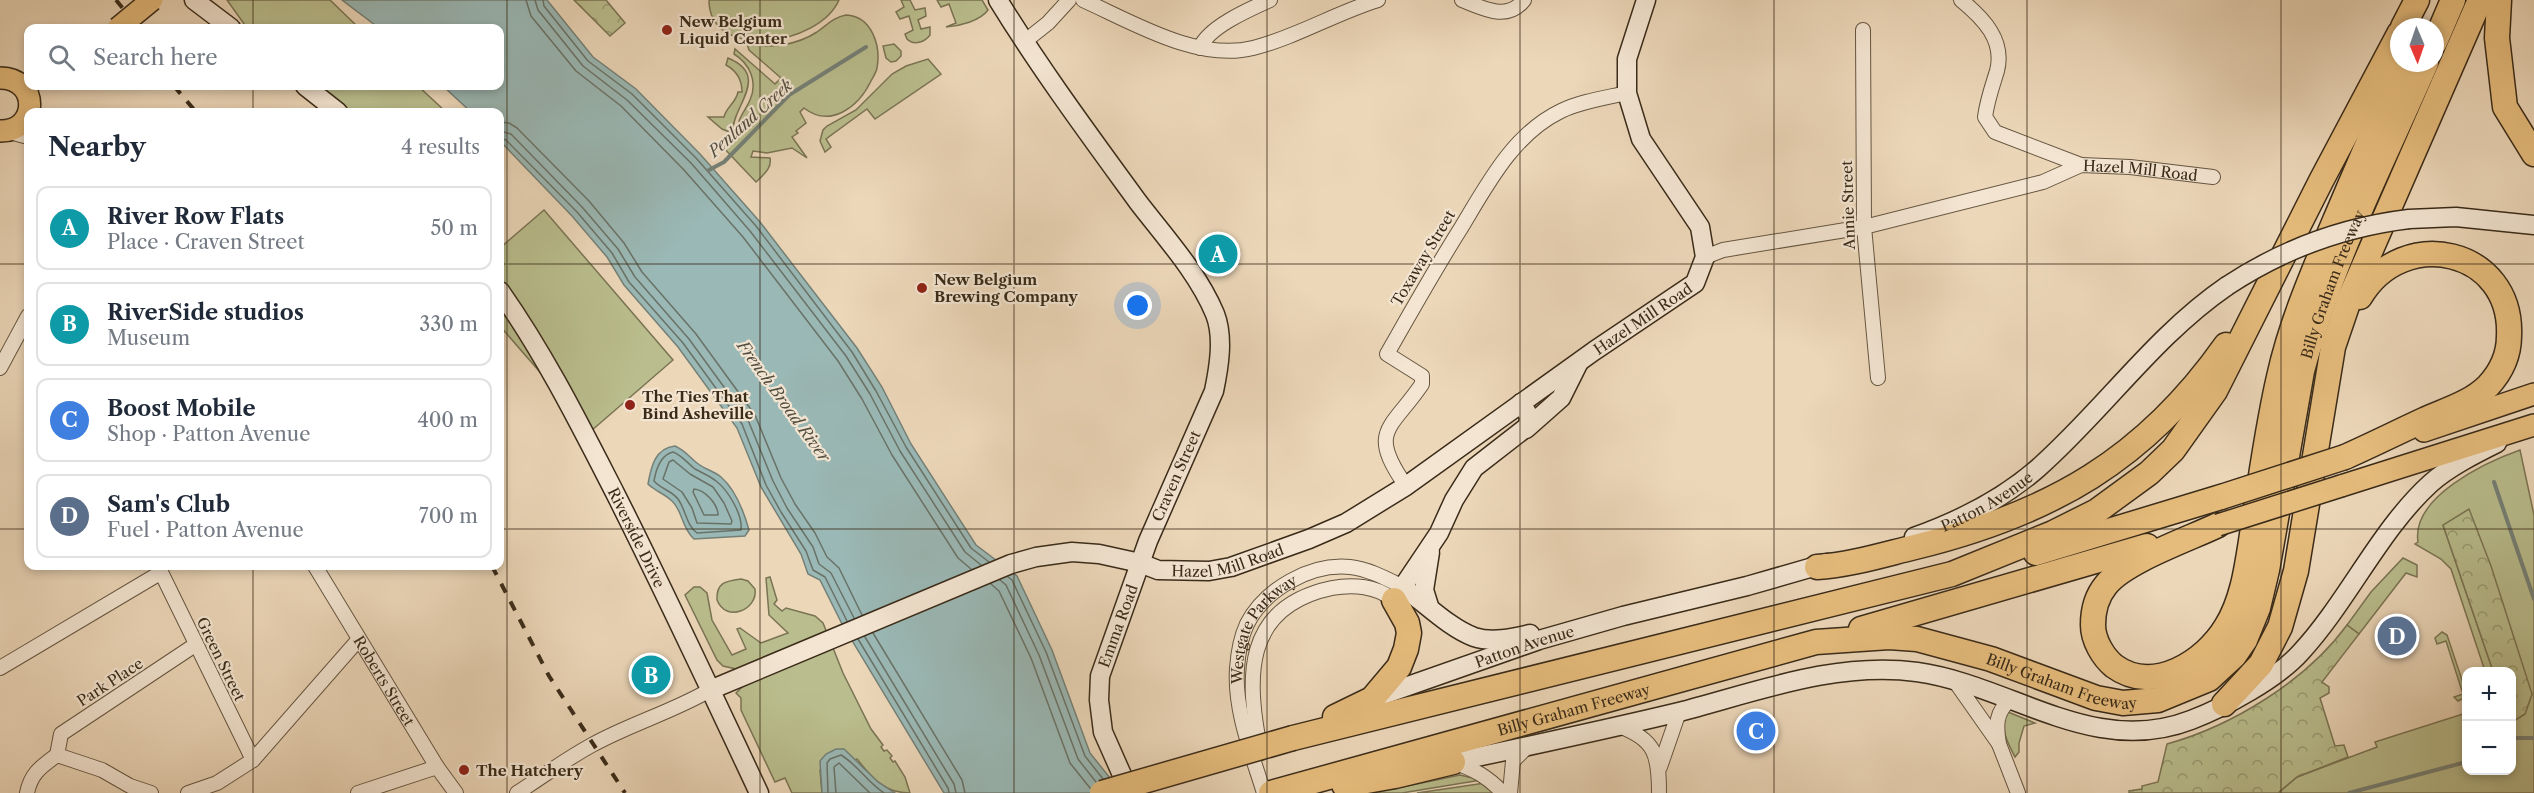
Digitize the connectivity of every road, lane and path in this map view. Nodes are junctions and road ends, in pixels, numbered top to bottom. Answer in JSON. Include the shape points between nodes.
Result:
{"nodes":[{"id":1,"x":152,"y":0,"type":"edge"},
{"id":2,"x":194,"y":0,"type":"edge"},
{"id":3,"x":998,"y":0,"type":"edge"},
{"id":4,"x":1069,"y":0,"type":"edge"},
{"id":5,"x":1083,"y":0,"type":"edge"},
{"id":6,"x":1270,"y":0,"type":"edge"},
{"id":7,"x":1378,"y":0,"type":"edge"},
{"id":8,"x":1462,"y":0,"type":"edge"},
{"id":9,"x":1524,"y":0,"type":"edge"},
{"id":10,"x":1646,"y":0,"type":"edge"},
{"id":11,"x":1961,"y":0,"type":"edge"},
{"id":12,"x":2417,"y":0,"type":"edge"},
{"id":13,"x":2430,"y":0,"type":"edge"},
{"id":14,"x":2453,"y":0,"type":"edge"},
{"id":15,"x":2480,"y":0,"type":"edge"},
{"id":16,"x":2499,"y":0,"type":"edge"},
{"id":17,"x":2408,"y":18,"type":"edge"},
{"id":18,"x":2423,"y":18,"type":"edge"},
{"id":19,"x":2444,"y":21,"type":"edge"},
{"id":20,"x":123,"y":24,"type":"edge"},
{"id":21,"x":226,"y":24,"type":"edge"},
{"id":22,"x":1863,"y":30,"type":"dead end"},
{"id":23,"x":1024,"y":42,"type":"junction"},
{"id":24,"x":1200,"y":48,"type":"junction"},
{"id":25,"x":2390,"y":51,"type":"edge"},
{"id":26,"x":2399,"y":72,"type":"edge"},
{"id":27,"x":2422,"y":72,"type":"edge"},
{"id":28,"x":1,"y":78,"type":"edge"},
{"id":29,"x":24,"y":85,"type":"edge"},
{"id":30,"x":28,"y":90,"type":"edge"},
{"id":31,"x":310,"y":90,"type":"edge"},
{"id":32,"x":1628,"y":93,"type":"junction"},
{"id":33,"x":29,"y":108,"type":"edge"},
{"id":34,"x":333,"y":108,"type":"edge"},
{"id":35,"x":24,"y":122,"type":"edge"},
{"id":36,"x":3,"y":131,"type":"edge"},
{"id":37,"x":24,"y":136,"type":"edge"},
{"id":38,"x":2534,"y":154,"type":"edge"},
{"id":39,"x":2081,"y":165,"type":"junction"},
{"id":40,"x":2213,"y":177,"type":"dead end"},
{"id":41,"x":2534,"y":225,"type":"edge"},
{"id":42,"x":1863,"y":227,"type":"junction"},
{"id":43,"x":1705,"y":257,"type":"junction"},
{"id":44,"x":504,"y":297,"type":"edge"},
{"id":45,"x":2252,"y":317,"type":"junction"},
{"id":46,"x":24,"y":323,"type":"edge"},
{"id":47,"x":1579,"y":362,"type":"junction"},
{"id":48,"x":2331,"y":365,"type":"junction"},
{"id":49,"x":0,"y":368,"type":"edge"},
{"id":50,"x":1878,"y":378,"type":"dead end"},
{"id":51,"x":2534,"y":394,"type":"edge"},
{"id":52,"x":1521,"y":403,"type":"junction"},
{"id":53,"x":2532,"y":426,"type":"edge"},
{"id":54,"x":1526,"y":429,"type":"junction"},
{"id":55,"x":2345,"y":457,"type":"junction"},
{"id":56,"x":1406,"y":486,"type":"junction"},
{"id":57,"x":2218,"y":525,"type":"junction"},
{"id":58,"x":1431,"y":545,"type":"junction"},
{"id":59,"x":1140,"y":563,"type":"junction"},
{"id":60,"x":1816,"y":567,"type":"junction"},
{"id":61,"x":157,"y":570,"type":"edge"},
{"id":62,"x":159,"y":570,"type":"edge"},
{"id":63,"x":317,"y":570,"type":"edge"},
{"id":64,"x":1952,"y":574,"type":"junction"},
{"id":65,"x":1397,"y":593,"type":"junction"},
{"id":66,"x":1430,"y":606,"type":"junction"},
{"id":67,"x":1568,"y":632,"type":"junction"},
{"id":68,"x":359,"y":639,"type":"junction"},
{"id":69,"x":1816,"y":642,"type":"junction"},
{"id":70,"x":195,"y":645,"type":"junction"},
{"id":71,"x":0,"y":668,"type":"edge"},
{"id":72,"x":1954,"y":680,"type":"junction"},
{"id":73,"x":710,"y":690,"type":"junction"},
{"id":74,"x":1372,"y":699,"type":"junction"},
{"id":75,"x":2011,"y":699,"type":"junction"},
{"id":76,"x":2224,"y":704,"type":"junction"},
{"id":77,"x":1678,"y":712,"type":"junction"},
{"id":78,"x":1618,"y":726,"type":"junction"},
{"id":79,"x":1293,"y":738,"type":"junction"},
{"id":80,"x":1999,"y":744,"type":"junction"},
{"id":81,"x":1528,"y":746,"type":"junction"},
{"id":82,"x":57,"y":755,"type":"junction"},
{"id":83,"x":253,"y":760,"type":"junction"},
{"id":84,"x":1453,"y":762,"type":"junction"},
{"id":85,"x":437,"y":767,"type":"junction"},
{"id":86,"x":1659,"y":769,"type":"junction"},
{"id":87,"x":1319,"y":778,"type":"junction"},
{"id":88,"x":27,"y":793,"type":"edge"},
{"id":89,"x":151,"y":793,"type":"edge"},
{"id":90,"x":188,"y":793,"type":"edge"},
{"id":91,"x":358,"y":793,"type":"edge"},
{"id":92,"x":456,"y":793,"type":"edge"},
{"id":93,"x":518,"y":793,"type":"edge"},
{"id":94,"x":759,"y":793,"type":"edge"},
{"id":95,"x":1102,"y":793,"type":"edge"},
{"id":96,"x":1130,"y":793,"type":"edge"},
{"id":97,"x":1264,"y":793,"type":"edge"},
{"id":98,"x":1270,"y":793,"type":"edge"},
{"id":99,"x":1503,"y":793,"type":"edge"},
{"id":100,"x":1510,"y":793,"type":"edge"},
{"id":101,"x":1659,"y":793,"type":"edge"},
{"id":102,"x":2018,"y":793,"type":"edge"}],
"edges":[{"from":1,"to":20,"type":"main road","bridge":true},
{"from":2,"to":21,"type":"street"},
{"from":3,"to":23,"type":"street","name":"Craven Street"},
{"from":4,"to":23,"type":"street"},
{"from":5,"to":24,"type":"street","via":[[1175,41]]},
{"from":6,"to":24,"type":"street","via":[[1213,31]]},
{"from":7,"to":24,"type":"street","via":[[1251,49]]},
{"from":8,"to":9,"type":"street","via":[[1495,13],[1516,9]]},
{"from":10,"to":32,"type":"street","via":[[1628,59]]},
{"from":11,"to":39,"type":"street","via":[[1988,25],[1996,42],[1999,58],[1985,117],[1995,132]]},
{"from":12,"to":17,"type":"highway"},
{"from":13,"to":18,"type":"highway"},
{"from":14,"to":19,"type":"highway"},
{"from":15,"to":48,"type":"highway","via":[[2349,300]]},
{"from":16,"to":38,"type":"highway","via":[[2497,38],[2505,107]]},
{"from":22,"to":42,"type":"street","name":"Annie Street"},
{"from":23,"to":59,"type":"street","name":"Craven Street","via":[[1194,277],[1216,315],[1219,351],[1214,391]]},
{"from":25,"to":45,"type":"highway"},
{"from":26,"to":57,"type":"highway","via":[[2295,314],[2279,376],[2247,565],[2233,615],[2206,653],[2171,673],[2141,677],[2114,666],[2093,629],[2097,598],[2106,584],[2126,568]]},
{"from":27,"to":69,"type":"highway","name":"Billy Graham Freeway","via":[[2318,316],[2302,370],[2262,595],[2245,640],[2221,669],[2176,694],[2123,703],[2096,698],[1991,659],[1917,639]]},
{"from":28,"to":29,"type":"main road"},
{"from":30,"to":33,"type":"main road"},
{"from":31,"to":34,"type":"street"},
{"from":32,"to":43,"type":"street","via":[[1641,139],[1700,227]]},
{"from":32,"to":56,"type":"street","name":"Toxaway Street","via":[[1560,112],[1522,140],[1492,177],[1420,294],[1387,354],[1422,376],[1422,384],[1389,424],[1384,439],[1390,464]]},
{"from":35,"to":36,"type":"main road"},
{"from":36,"to":37,"type":"street"},
{"from":39,"to":40,"type":"street","name":"Hazel Mill Road"},
{"from":39,"to":42,"type":"street","name":"Hazel Mill Road","via":[[2043,182]]},
{"from":41,"to":60,"type":"street","name":"Patton Avenue","bridge":true,"via":[[2456,216],[2409,219],[2362,226],[2306,244],[2267,262],[2206,300],[2038,467],[1999,497],[1952,523]]},
{"from":42,"to":43,"type":"street","name":"Hazel Mill Road","via":[[1723,250]]},
{"from":42,"to":50,"type":"street","name":"Annie Street"},
{"from":43,"to":47,"type":"street","name":"Hazel Mill Road","via":[[1695,283]]},
{"from":44,"to":73,"type":"street","name":"Riverside Drive","via":[[555,376]]},
{"from":45,"to":60,"type":"highway","via":[[2238,327],[2195,386],[2156,427],[2060,496],[1957,536],[1839,566]]},
{"from":45,"to":64,"type":"highway","via":[[2202,411],[2173,450],[2149,473],[2076,522]]},
{"from":46,"to":49,"type":"street"},
{"from":47,"to":52,"type":"street","name":"Hazel Mill Road"},
{"from":47,"to":54,"type":"street","via":[[1561,398]]},
{"from":48,"to":55,"type":"highway","via":[[2366,287],[2399,260],[2425,253],[2464,260],[2487,276],[2503,300],[2510,326],[2509,342],[2502,366],[2487,387],[2469,400]]},
{"from":48,"to":76,"type":"highway","via":[[2296,571],[2280,627],[2261,664]]},
{"from":51,"to":55,"type":"main road"},
{"from":52,"to":54,"type":"street","via":[[1529,416]]},
{"from":52,"to":56,"type":"street","name":"Hazel Mill Road"},
{"from":53,"to":57,"type":"main road","bridge":true},
{"from":53,"to":76,"type":"street","via":[[2482,450],[2433,481],[2405,510],[2300,654],[2258,687]]},
{"from":54,"to":58,"type":"street","via":[[1474,468]]},
{"from":55,"to":64,"type":"highway","bridge":true,"via":[[2066,545]]},
{"from":56,"to":59,"type":"street","name":"Hazel Mill Road","via":[[1346,523],[1231,567],[1177,572]]},
{"from":57,"to":69,"type":"highway"},
{"from":58,"to":65,"type":"street"},
{"from":58,"to":66,"type":"street","via":[[1424,582]]},
{"from":59,"to":73,"type":"street","via":[[1072,552],[1011,564]]},
{"from":59,"to":96,"type":"street","name":"Emma Road","via":[[1100,676],[1098,700],[1103,732]]},
{"from":60,"to":67,"type":"street","name":"Patton Avenue"},
{"from":61,"to":71,"type":"street"},
{"from":62,"to":70,"type":"street","name":"Green Street"},
{"from":63,"to":68,"type":"street","name":"Roberts Street"},
{"from":64,"to":79,"type":"highway"},
{"from":65,"to":66,"type":"street"},
{"from":65,"to":74,"type":"highway","via":[[1409,633],[1406,650],[1399,667]]},
{"from":65,"to":97,"type":"street","name":"Westgate Parkway","via":[[1374,573],[1349,567],[1321,568],[1275,590],[1247,624],[1237,670],[1239,694],[1248,744]]},
{"from":65,"to":98,"type":"street","via":[[1342,586],[1312,593],[1285,607],[1266,627],[1252,674],[1255,724]]},
{"from":66,"to":67,"type":"street","via":[[1458,629],[1476,637],[1495,640]]},
{"from":67,"to":74,"type":"street","name":"Patton Avenue"},
{"from":68,"to":83,"type":"street"},
{"from":68,"to":85,"type":"street","name":"Roberts Street"},
{"from":69,"to":87,"type":"highway","name":"Billy Graham Freeway"},
{"from":70,"to":82,"type":"street","name":"Park Place","via":[[61,734]]},
{"from":70,"to":83,"type":"street","name":"Green Street"},
{"from":72,"to":75,"type":"street"},
{"from":72,"to":77,"type":"street","via":[[1881,669],[1825,674]]},
{"from":72,"to":80,"type":"street"},
{"from":73,"to":93,"type":"street","via":[[592,745]]},
{"from":73,"to":94,"type":"street","name":"Riverside Drive"},
{"from":74,"to":79,"type":"highway"},
{"from":75,"to":76,"type":"street","via":[[2068,720],[2121,732],[2159,730]]},
{"from":75,"to":80,"type":"street","via":[[1999,712]]},
{"from":77,"to":78,"type":"street"},
{"from":77,"to":86,"type":"street"},
{"from":78,"to":81,"type":"street"},
{"from":78,"to":86,"type":"street","via":[[1646,740],[1657,757]]},
{"from":79,"to":95,"type":"highway","bridge":true},
{"from":80,"to":102,"type":"street"},
{"from":81,"to":84,"type":"street"},
{"from":81,"to":100,"type":"street","via":[[1513,761]]},
{"from":82,"to":88,"type":"street","via":[[37,769]]},
{"from":82,"to":89,"type":"street"},
{"from":83,"to":90,"type":"street","via":[[217,783]]},
{"from":84,"to":87,"type":"highway","via":[[1347,786]]},
{"from":84,"to":99,"type":"street","via":[[1478,771]]},
{"from":85,"to":91,"type":"street"},
{"from":85,"to":92,"type":"street","name":"Roberts Street"},
{"from":86,"to":101,"type":"street"},
{"from":87,"to":98,"type":"highway","name":"Billy Graham Freeway"}]}
